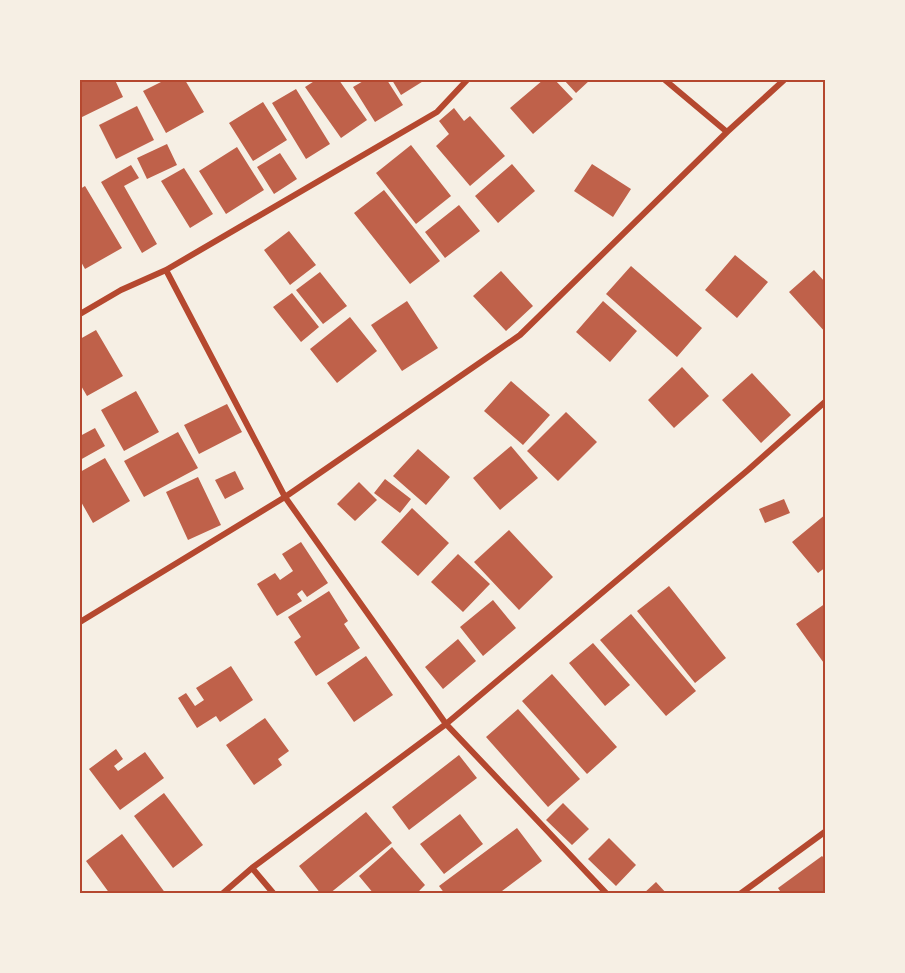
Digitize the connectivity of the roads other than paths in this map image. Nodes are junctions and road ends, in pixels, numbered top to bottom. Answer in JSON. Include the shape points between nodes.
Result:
{"nodes":[{"id":1,"x":466,"y":80,"type":"edge"},
{"id":2,"x":665,"y":80,"type":"edge"},
{"id":3,"x":784,"y":80,"type":"edge"},
{"id":4,"x":727,"y":132,"type":"junction"},
{"id":5,"x":166,"y":270,"type":"junction"},
{"id":6,"x":80,"y":314,"type":"edge"},
{"id":7,"x":825,"y":401,"type":"edge"},
{"id":8,"x":285,"y":497,"type":"junction"},
{"id":9,"x":80,"y":622,"type":"edge"},
{"id":10,"x":446,"y":724,"type":"junction"},
{"id":11,"x":825,"y":831,"type":"edge"},
{"id":12,"x":252,"y":868,"type":"junction"},
{"id":13,"x":222,"y":894,"type":"edge"},
{"id":14,"x":274,"y":894,"type":"edge"},
{"id":15,"x":608,"y":894,"type":"edge"},
{"id":16,"x":740,"y":894,"type":"edge"}],
"edges":[{"from":1,"to":5,"type":"street","via":[[437,112]]},
{"from":2,"to":4,"type":"street"},
{"from":3,"to":4,"type":"street"},
{"from":4,"to":8,"type":"street","via":[[520,335]]},
{"from":5,"to":6,"type":"street"},
{"from":5,"to":8,"type":"street"},
{"from":7,"to":10,"type":"street"},
{"from":8,"to":9,"type":"street"},
{"from":8,"to":10,"type":"street"},
{"from":10,"to":12,"type":"street"},
{"from":10,"to":15,"type":"street"},
{"from":11,"to":16,"type":"street"},
{"from":12,"to":13,"type":"street"},
{"from":12,"to":14,"type":"street"}]}
